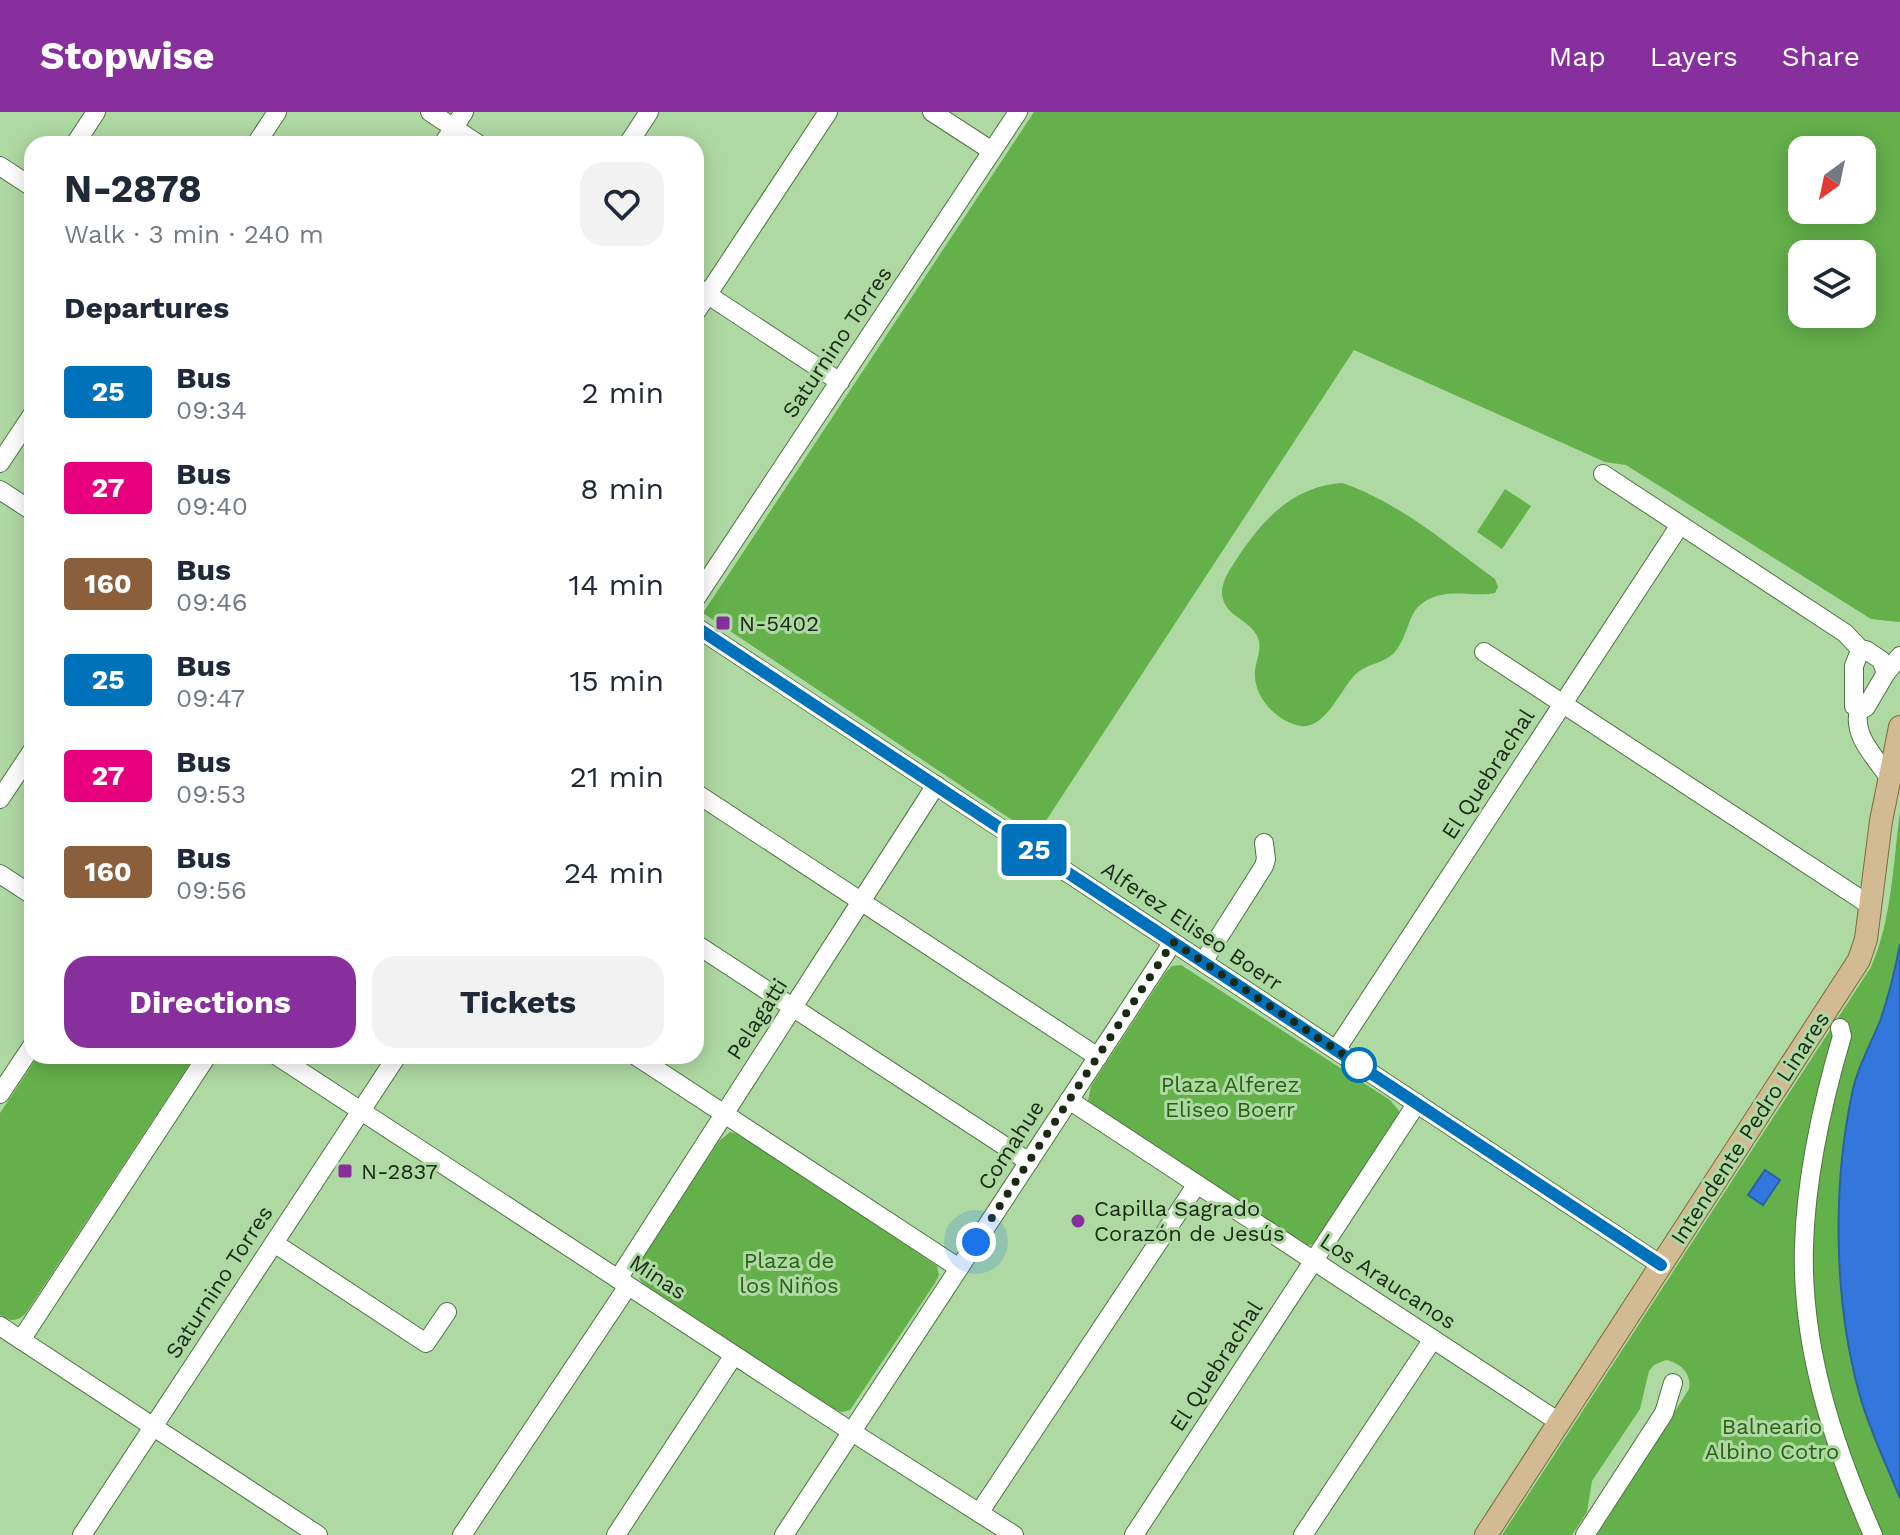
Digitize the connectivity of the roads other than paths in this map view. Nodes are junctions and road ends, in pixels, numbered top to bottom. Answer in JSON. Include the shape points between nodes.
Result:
{"nodes":[{"id":1,"x":96,"y":112,"type":"edge"},
{"id":2,"x":277,"y":112,"type":"edge"},
{"id":3,"x":430,"y":112,"type":"edge"},
{"id":4,"x":649,"y":112,"type":"edge"},
{"id":5,"x":828,"y":112,"type":"edge"},
{"id":6,"x":932,"y":112,"type":"edge"},
{"id":7,"x":1018,"y":112,"type":"edge"},
{"id":8,"x":459,"y":120,"type":"edge"},
{"id":9,"x":80,"y":136,"type":"edge"},
{"id":10,"x":261,"y":136,"type":"edge"},
{"id":11,"x":472,"y":136,"type":"edge"},
{"id":12,"x":633,"y":136,"type":"edge"},
{"id":13,"x":992,"y":151,"type":"junction"},
{"id":14,"x":0,"y":166,"type":"edge"},
{"id":15,"x":24,"y":182,"type":"edge"},
{"id":16,"x":704,"y":288,"type":"edge"},
{"id":17,"x":704,"y":292,"type":"edge"},
{"id":18,"x":840,"y":382,"type":"junction"},
{"id":19,"x":24,"y":427,"type":"edge"},
{"id":20,"x":0,"y":463,"type":"edge"},
{"id":21,"x":1603,"y":474,"type":"dead end"},
{"id":22,"x":0,"y":490,"type":"edge"},
{"id":23,"x":24,"y":506,"type":"edge"},
{"id":24,"x":1680,"y":525,"type":"junction"},
{"id":25,"x":704,"y":586,"type":"edge"},
{"id":26,"x":704,"y":632,"type":"edge"},
{"id":27,"x":1862,"y":651,"type":"junction"},
{"id":28,"x":1484,"y":652,"type":"dead end"},
{"id":29,"x":1900,"y":656,"type":"edge"},
{"id":30,"x":1886,"y":673,"type":"junction"},
{"id":31,"x":1563,"y":704,"type":"junction"},
{"id":32,"x":1859,"y":710,"type":"junction"},
{"id":33,"x":1900,"y":727,"type":"edge"},
{"id":34,"x":24,"y":763,"type":"edge"},
{"id":35,"x":1888,"y":776,"type":"junction"},
{"id":36,"x":936,"y":785,"type":"junction"},
{"id":37,"x":704,"y":798,"type":"edge"},
{"id":38,"x":0,"y":799,"type":"edge"},
{"id":39,"x":1264,"y":843,"type":"dead end"},
{"id":40,"x":0,"y":874,"type":"edge"},
{"id":41,"x":24,"y":890,"type":"edge"},
{"id":42,"x":861,"y":901,"type":"junction"},
{"id":43,"x":1871,"y":906,"type":"junction"},
{"id":44,"x":1173,"y":942,"type":"junction"},
{"id":45,"x":704,"y":949,"type":"edge"},
{"id":46,"x":1203,"y":962,"type":"junction"},
{"id":47,"x":793,"y":1008,"type":"junction"},
{"id":48,"x":1840,"y":1028,"type":"dead end"},
{"id":49,"x":1336,"y":1050,"type":"junction"},
{"id":50,"x":1098,"y":1057,"type":"junction"},
{"id":51,"x":24,"y":1058,"type":"edge"},
{"id":52,"x":202,"y":1064,"type":"edge"},
{"id":53,"x":289,"y":1064,"type":"edge"},
{"id":54,"x":392,"y":1064,"type":"edge"},
{"id":55,"x":648,"y":1064,"type":"edge"},
{"id":56,"x":0,"y":1094,"type":"edge"},
{"id":57,"x":1069,"y":1100,"type":"junction"},
{"id":58,"x":1417,"y":1103,"type":"junction"},
{"id":59,"x":361,"y":1111,"type":"junction"},
{"id":60,"x":724,"y":1114,"type":"junction"},
{"id":61,"x":1029,"y":1162,"type":"junction"},
{"id":62,"x":1197,"y":1184,"type":"junction"},
{"id":63,"x":274,"y":1243,"type":"junction"},
{"id":64,"x":1314,"y":1261,"type":"junction"},
{"id":65,"x":1661,"y":1265,"type":"junction"},
{"id":66,"x":959,"y":1268,"type":"junction"},
{"id":67,"x":623,"y":1283,"type":"junction"},
{"id":68,"x":447,"y":1312,"type":"dead end"},
{"id":69,"x":0,"y":1326,"type":"edge"},
{"id":70,"x":1433,"y":1339,"type":"junction"},
{"id":71,"x":21,"y":1340,"type":"junction"},
{"id":72,"x":734,"y":1355,"type":"junction"},
{"id":73,"x":1673,"y":1383,"type":"dead end"},
{"id":74,"x":1559,"y":1422,"type":"junction"},
{"id":75,"x":154,"y":1426,"type":"junction"},
{"id":76,"x":852,"y":1432,"type":"junction"},
{"id":77,"x":979,"y":1513,"type":"junction"},
{"id":78,"x":82,"y":1535,"type":"edge"},
{"id":79,"x":318,"y":1535,"type":"edge"},
{"id":80,"x":462,"y":1535,"type":"edge"},
{"id":81,"x":616,"y":1535,"type":"edge"},
{"id":82,"x":784,"y":1535,"type":"edge"},
{"id":83,"x":1014,"y":1535,"type":"edge"},
{"id":84,"x":1134,"y":1535,"type":"edge"},
{"id":85,"x":1303,"y":1535,"type":"edge"},
{"id":86,"x":1486,"y":1535,"type":"edge"},
{"id":87,"x":1585,"y":1535,"type":"edge"},
{"id":88,"x":1873,"y":1535,"type":"edge"}],
"edges":[{"from":1,"to":9,"type":"street"},
{"from":2,"to":10,"type":"street"},
{"from":3,"to":8,"type":"street"},
{"from":4,"to":12,"type":"street"},
{"from":5,"to":16,"type":"street"},
{"from":6,"to":13,"type":"street"},
{"from":7,"to":13,"type":"street","name":"Saturnino Torres"},
{"from":8,"to":11,"type":"street"},
{"from":13,"to":18,"type":"street","name":"Saturnino Torres"},
{"from":14,"to":15,"type":"street"},
{"from":17,"to":18,"type":"street"},
{"from":18,"to":25,"type":"street","name":"Saturnino Torres"},
{"from":19,"to":20,"type":"street"},
{"from":21,"to":24,"type":"street"},
{"from":22,"to":23,"type":"street"},
{"from":24,"to":27,"type":"street","via":[[1853,638]]},
{"from":24,"to":31,"type":"street","name":"El Quebrachal"},
{"from":26,"to":36,"type":"street","name":"Alferez Eliseo Boerr"},
{"from":27,"to":30,"type":"street","via":[[1876,655]]},
{"from":27,"to":32,"type":"street","via":[[1854,666],[1854,706]]},
{"from":28,"to":31,"type":"street"},
{"from":29,"to":30,"type":"street"},
{"from":30,"to":32,"type":"street"},
{"from":31,"to":43,"type":"street"},
{"from":31,"to":49,"type":"street","name":"El Quebrachal"},
{"from":32,"to":35,"type":"street","via":[[1858,732]]},
{"from":33,"to":35,"type":"main road","name":"Intendente Pedro Linares"},
{"from":34,"to":38,"type":"street"},
{"from":35,"to":43,"type":"main road","name":"Intendente Pedro Linares"},
{"from":36,"to":42,"type":"street","name":"Pelagatti"},
{"from":36,"to":44,"type":"street","name":"Alferez Eliseo Boerr"},
{"from":37,"to":42,"type":"street"},
{"from":39,"to":46,"type":"street","via":[[1262,869]]},
{"from":40,"to":41,"type":"street"},
{"from":42,"to":47,"type":"street","name":"Pelagatti"},
{"from":42,"to":50,"type":"street"},
{"from":43,"to":65,"type":"main road","name":"Intendente Pedro Linares","via":[[1853,971]]},
{"from":44,"to":46,"type":"street","name":"Alferez Eliseo Boerr"},
{"from":44,"to":50,"type":"street","name":"Comahue"},
{"from":45,"to":47,"type":"street"},
{"from":46,"to":49,"type":"street","name":"Alferez Eliseo Boerr"},
{"from":47,"to":60,"type":"street","name":"Pelagatti"},
{"from":47,"to":61,"type":"street"},
{"from":48,"to":88,"type":"street","via":[[1816,1146],[1805,1274],[1825,1405]]},
{"from":49,"to":58,"type":"street","name":"Alferez Eliseo Boerr"},
{"from":50,"to":57,"type":"street","name":"Comahue"},
{"from":51,"to":56,"type":"street"},
{"from":52,"to":71,"type":"street"},
{"from":53,"to":59,"type":"street","name":"Minas"},
{"from":54,"to":59,"type":"street","name":"Saturnino Torres"},
{"from":55,"to":60,"type":"street"},
{"from":57,"to":61,"type":"street","name":"Comahue"},
{"from":57,"to":62,"type":"street","name":"Los Araucanos"},
{"from":58,"to":64,"type":"street","name":"El Quebrachal"},
{"from":58,"to":65,"type":"street","name":"Alferez Eliseo Boerr"},
{"from":59,"to":63,"type":"street","name":"Saturnino Torres"},
{"from":59,"to":67,"type":"street","name":"Minas"},
{"from":60,"to":66,"type":"street"},
{"from":60,"to":67,"type":"street","name":"Pelagatti"},
{"from":61,"to":66,"type":"street","name":"Comahue"},
{"from":62,"to":64,"type":"street","name":"Los Araucanos"},
{"from":62,"to":77,"type":"street"},
{"from":63,"to":68,"type":"street","via":[[426,1343]]},
{"from":63,"to":75,"type":"street","name":"Saturnino Torres"},
{"from":64,"to":70,"type":"street","name":"Los Araucanos"},
{"from":64,"to":84,"type":"street","name":"El Quebrachal"},
{"from":65,"to":74,"type":"main road","name":"Intendente Pedro Linares"},
{"from":66,"to":76,"type":"street","name":"Comahue"},
{"from":67,"to":72,"type":"street","name":"Minas"},
{"from":67,"to":80,"type":"street","name":"Pelagatti"},
{"from":69,"to":71,"type":"street"},
{"from":70,"to":74,"type":"street","name":"Los Araucanos"},
{"from":70,"to":85,"type":"street"},
{"from":71,"to":75,"type":"street"},
{"from":72,"to":76,"type":"street","name":"Minas"},
{"from":72,"to":81,"type":"street"},
{"from":73,"to":87,"type":"street","via":[[1664,1413]]},
{"from":74,"to":86,"type":"main road","name":"Intendente Pedro Linares"},
{"from":75,"to":78,"type":"street","name":"Saturnino Torres"},
{"from":75,"to":79,"type":"street"},
{"from":76,"to":77,"type":"street","name":"Minas"},
{"from":76,"to":82,"type":"street","name":"Comahue"},
{"from":77,"to":83,"type":"street","name":"Minas"}]}
